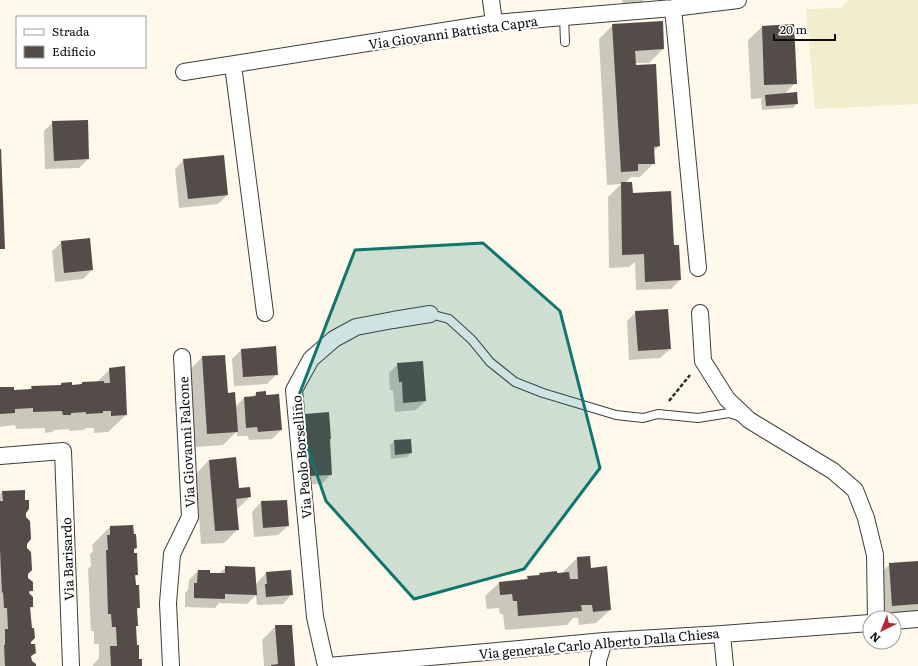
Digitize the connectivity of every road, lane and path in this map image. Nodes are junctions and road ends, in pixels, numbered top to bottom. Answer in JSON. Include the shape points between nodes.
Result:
{"nodes":[{"id":1,"x":491,"y":0,"type":"edge"},
{"id":2,"x":738,"y":0,"type":"edge"},
{"id":3,"x":674,"y":8,"type":"junction"},
{"id":4,"x":564,"y":17,"type":"junction"},
{"id":5,"x":494,"y":23,"type":"junction"},
{"id":6,"x":565,"y":42,"type":"dead end"},
{"id":7,"x":233,"y":65,"type":"junction"},
{"id":8,"x":184,"y":72,"type":"dead end"},
{"id":9,"x":698,"y":268,"type":"dead end"},
{"id":10,"x":700,"y":313,"type":"dead end"},
{"id":11,"x":265,"y":314,"type":"dead end"},
{"id":12,"x":430,"y":314,"type":"joint"},
{"id":13,"x":182,"y":357,"type":"dead end"},
{"id":14,"x":703,"y":361,"type":"junction"},
{"id":15,"x":658,"y":414,"type":"junction"},
{"id":16,"x":749,"y":420,"type":"junction"},
{"id":17,"x":0,"y":456,"type":"edge"},
{"id":18,"x":876,"y":610,"type":"edge"},
{"id":19,"x":918,"y":619,"type":"edge"},
{"id":20,"x":902,"y":620,"type":"edge"},
{"id":21,"x":862,"y":623,"type":"edge"},
{"id":22,"x":722,"y":634,"type":"junction"},
{"id":23,"x":604,"y":641,"type":"junction"},
{"id":24,"x":71,"y":666,"type":"edge"},
{"id":25,"x":170,"y":666,"type":"edge"},
{"id":26,"x":327,"y":666,"type":"edge"},
{"id":27,"x":598,"y":666,"type":"edge"},
{"id":28,"x":725,"y":666,"type":"edge"}],
"edges":[{"from":1,"to":5,"type":"street"},
{"from":2,"to":3,"type":"street","name":"Via Giovanni Battista Capra"},
{"from":3,"to":4,"type":"street","name":"Via Giovanni Battista Capra"},
{"from":3,"to":9,"type":"street"},
{"from":4,"to":5,"type":"street","name":"Via Giovanni Battista Capra"},
{"from":4,"to":6,"type":"lane"},
{"from":5,"to":7,"type":"street","name":"Via Giovanni Battista Capra"},
{"from":7,"to":8,"type":"street","name":"Via Giovanni Battista Capra"},
{"from":7,"to":11,"type":"street"},
{"from":10,"to":14,"type":"street"},
{"from":12,"to":15,"type":"lane","via":[[449,319],[472,340],[490,362],[515,382],[543,394],[616,415],[643,418]]},
{"from":12,"to":26,"type":"street","name":"Via Paolo Borsellino","via":[[356,327],[334,339],[311,359],[294,390],[315,617]]},
{"from":13,"to":25,"type":"street","name":"Via Giovanni Falcone","via":[[190,517],[172,554],[168,603]]},
{"from":14,"to":15,"type":"path"},
{"from":14,"to":16,"type":"street","via":[[727,399]]},
{"from":15,"to":16,"type":"lane","via":[[698,418],[729,413]]},
{"from":16,"to":18,"type":"street","via":[[833,471],[855,490],[866,518],[875,555]]},
{"from":17,"to":24,"type":"street","name":"Via Barisardo","via":[[63,451]]},
{"from":19,"to":20,"type":"street"},
{"from":21,"to":22,"type":"street","name":"Via generale Carlo Alberto Dalla Chiesa"},
{"from":22,"to":23,"type":"street","name":"Via generale Carlo Alberto Dalla Chiesa"},
{"from":22,"to":28,"type":"street"},
{"from":23,"to":26,"type":"street","name":"Via generale Carlo Alberto Dalla Chiesa"},
{"from":23,"to":27,"type":"street"}]}
